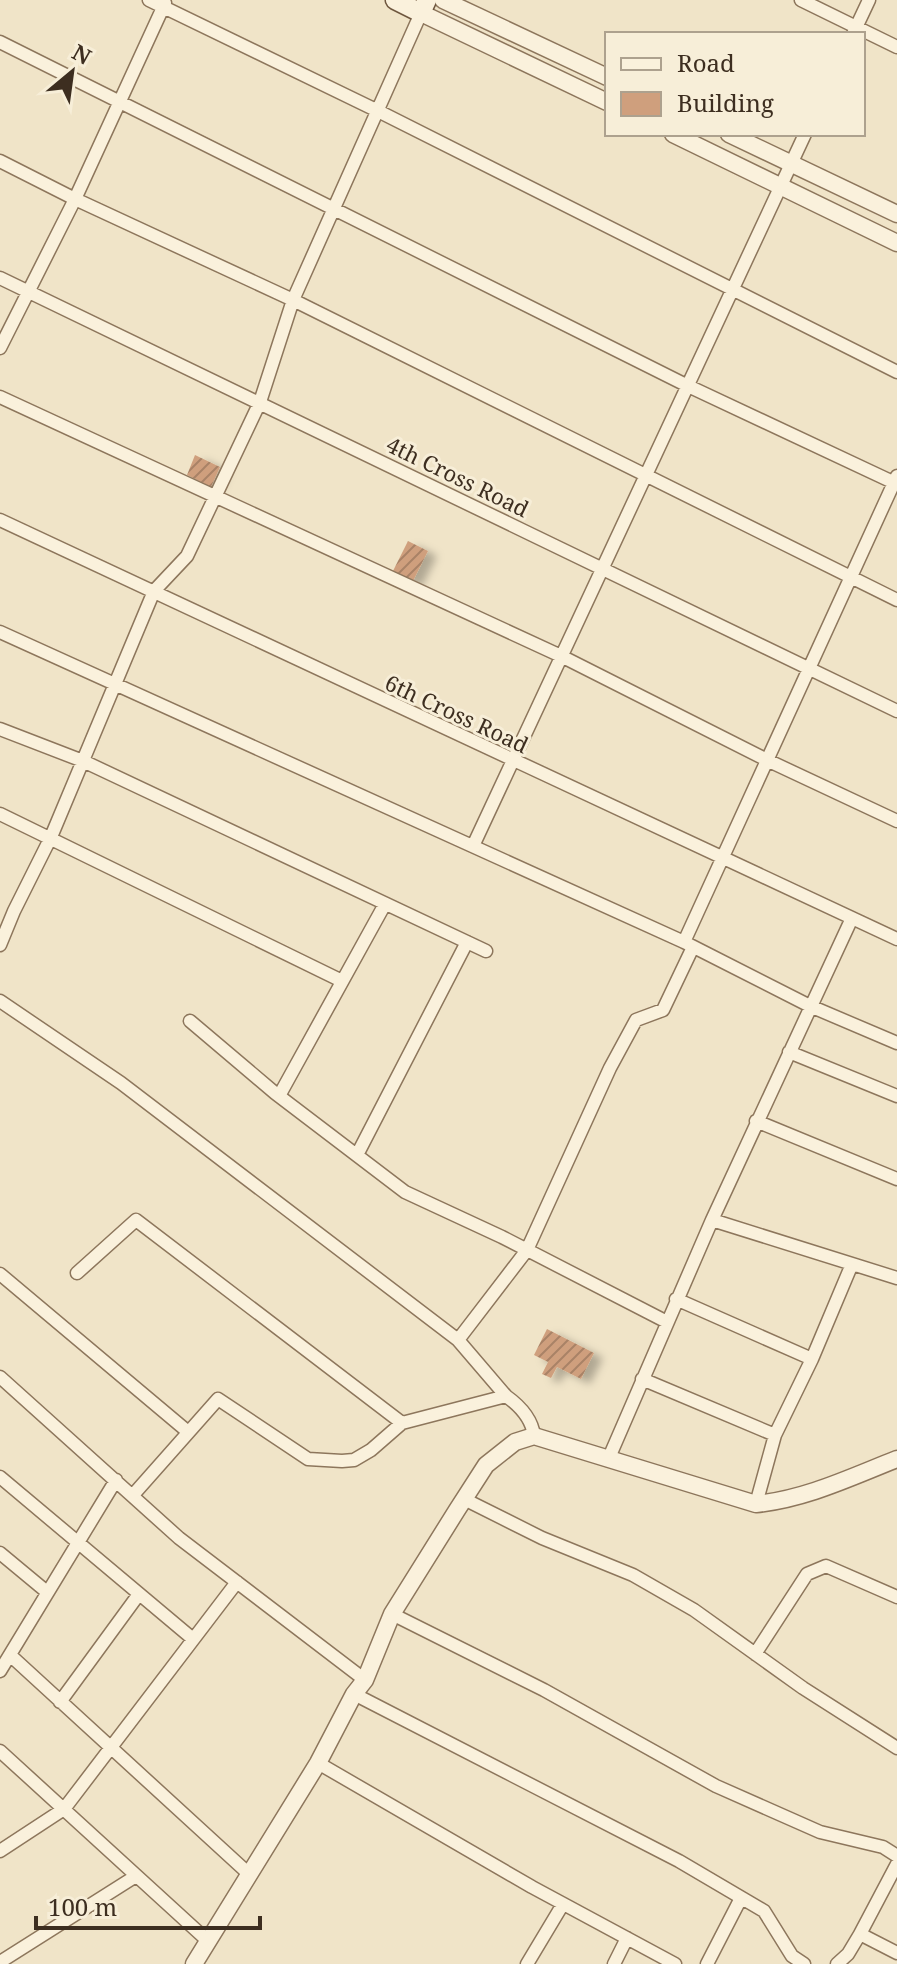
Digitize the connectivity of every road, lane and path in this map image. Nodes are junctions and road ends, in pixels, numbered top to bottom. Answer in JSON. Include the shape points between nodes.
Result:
{"nodes":[{"id":1,"x":149,"y":0,"type":"edge"},
{"id":2,"x":395,"y":0,"type":"edge"},
{"id":3,"x":443,"y":0,"type":"edge"},
{"id":4,"x":801,"y":0,"type":"edge"},
{"id":5,"x":869,"y":0,"type":"edge"},
{"id":6,"x":164,"y":4,"type":"edge"},
{"id":7,"x":424,"y":6,"type":"edge"},
{"id":8,"x":855,"y":30,"type":"edge"},
{"id":9,"x":865,"y":34,"type":"edge"},
{"id":10,"x":0,"y":42,"type":"edge"},
{"id":11,"x":897,"y":47,"type":"edge"},
{"id":12,"x":605,"y":76,"type":"edge"},
{"id":13,"x":120,"y":101,"type":"junction"},
{"id":14,"x":605,"y":101,"type":"edge"},
{"id":15,"x":378,"y":111,"type":"junction"},
{"id":16,"x":677,"y":136,"type":"edge"},
{"id":17,"x":733,"y":136,"type":"edge"},
{"id":18,"x":804,"y":136,"type":"edge"},
{"id":19,"x":0,"y":161,"type":"edge"},
{"id":20,"x":792,"y":163,"type":"junction"},
{"id":21,"x":781,"y":186,"type":"junction"},
{"id":22,"x":75,"y":199,"type":"junction"},
{"id":23,"x":334,"y":208,"type":"junction"},
{"id":24,"x":897,"y":214,"type":"edge"},
{"id":25,"x":897,"y":243,"type":"edge"},
{"id":26,"x":0,"y":278,"type":"edge"},
{"id":27,"x":732,"y":288,"type":"junction"},
{"id":28,"x":27,"y":292,"type":"junction"},
{"id":29,"x":293,"y":300,"type":"junction"},
{"id":30,"x":0,"y":348,"type":"edge"},
{"id":31,"x":897,"y":372,"type":"edge"},
{"id":32,"x":686,"y":385,"type":"junction"},
{"id":33,"x":0,"y":397,"type":"edge"},
{"id":34,"x":260,"y":402,"type":"junction"},
{"id":35,"x":645,"y":476,"type":"junction"},
{"id":36,"x":896,"y":481,"type":"edge"},
{"id":37,"x":216,"y":495,"type":"junction"},
{"id":38,"x":0,"y":520,"type":"edge"},
{"id":39,"x":602,"y":568,"type":"junction"},
{"id":40,"x":852,"y":577,"type":"junction"},
{"id":41,"x":154,"y":591,"type":"junction"},
{"id":42,"x":897,"y":600,"type":"edge"},
{"id":43,"x":0,"y":632,"type":"edge"},
{"id":44,"x":561,"y":656,"type":"junction"},
{"id":45,"x":811,"y":670,"type":"junction"},
{"id":46,"x":116,"y":683,"type":"junction"},
{"id":47,"x":897,"y":711,"type":"edge"},
{"id":48,"x":0,"y":729,"type":"edge"},
{"id":49,"x":83,"y":761,"type":"junction"},
{"id":50,"x":512,"y":761,"type":"junction"},
{"id":51,"x":769,"y":761,"type":"junction"},
{"id":52,"x":0,"y":814,"type":"edge"},
{"id":53,"x":897,"y":821,"type":"edge"},
{"id":54,"x":51,"y":837,"type":"junction"},
{"id":55,"x":473,"y":846,"type":"junction"},
{"id":56,"x":721,"y":857,"type":"junction"},
{"id":57,"x":0,"y":904,"type":"edge"},
{"id":58,"x":385,"y":904,"type":"junction"},
{"id":59,"x":14,"y":911,"type":"junction"},
{"id":60,"x":852,"y":918,"type":"junction"},
{"id":61,"x":897,"y":939,"type":"edge"},
{"id":62,"x":467,"y":942,"type":"junction"},
{"id":63,"x":688,"y":944,"type":"junction"},
{"id":64,"x":0,"y":945,"type":"edge"},
{"id":65,"x":486,"y":951,"type":"dead end"},
{"id":66,"x":342,"y":981,"type":"junction"},
{"id":67,"x":0,"y":1001,"type":"edge"},
{"id":68,"x":810,"y":1006,"type":"junction"},
{"id":69,"x":190,"y":1021,"type":"dead end"},
{"id":70,"x":897,"y":1043,"type":"edge"},
{"id":71,"x":789,"y":1052,"type":"junction"},
{"id":72,"x":279,"y":1096,"type":"junction"},
{"id":73,"x":897,"y":1096,"type":"edge"},
{"id":74,"x":756,"y":1121,"type":"junction"},
{"id":75,"x":357,"y":1155,"type":"junction"},
{"id":76,"x":897,"y":1179,"type":"edge"},
{"id":77,"x":712,"y":1220,"type":"junction"},
{"id":78,"x":527,"y":1250,"type":"junction"},
{"id":79,"x":852,"y":1264,"type":"junction"},
{"id":80,"x":77,"y":1273,"type":"dead end"},
{"id":81,"x":0,"y":1274,"type":"edge"},
{"id":82,"x":897,"y":1278,"type":"edge"},
{"id":83,"x":676,"y":1299,"type":"junction"},
{"id":84,"x":667,"y":1322,"type":"junction"},
{"id":85,"x":458,"y":1340,"type":"junction"},
{"id":86,"x":812,"y":1359,"type":"junction"},
{"id":87,"x":0,"y":1377,"type":"edge"},
{"id":88,"x":642,"y":1379,"type":"junction"},
{"id":89,"x":506,"y":1396,"type":"junction"},
{"id":90,"x":402,"y":1423,"type":"junction"},
{"id":91,"x":187,"y":1431,"type":"junction"},
{"id":92,"x":775,"y":1435,"type":"junction"},
{"id":93,"x":534,"y":1436,"type":"junction"},
{"id":94,"x":897,"y":1459,"type":"edge"},
{"id":95,"x":608,"y":1460,"type":"junction"},
{"id":96,"x":0,"y":1477,"type":"edge"},
{"id":97,"x":116,"y":1480,"type":"junction"},
{"id":98,"x":133,"y":1495,"type":"junction"},
{"id":99,"x":464,"y":1499,"type":"junction"},
{"id":100,"x":756,"y":1504,"type":"junction"},
{"id":101,"x":78,"y":1542,"type":"junction"},
{"id":102,"x":0,"y":1553,"type":"edge"},
{"id":103,"x":237,"y":1582,"type":"junction"},
{"id":104,"x":47,"y":1592,"type":"junction"},
{"id":105,"x":139,"y":1594,"type":"junction"},
{"id":106,"x":896,"y":1594,"type":"edge"},
{"id":107,"x":392,"y":1614,"type":"junction"},
{"id":108,"x":193,"y":1639,"type":"junction"},
{"id":109,"x":755,"y":1654,"type":"junction"},
{"id":110,"x":10,"y":1655,"type":"junction"},
{"id":111,"x":0,"y":1671,"type":"edge"},
{"id":112,"x":365,"y":1680,"type":"junction"},
{"id":113,"x":354,"y":1694,"type":"junction"},
{"id":114,"x":60,"y":1702,"type":"junction"},
{"id":115,"x":897,"y":1748,"type":"edge"},
{"id":116,"x":109,"y":1749,"type":"junction"},
{"id":117,"x":0,"y":1751,"type":"edge"},
{"id":118,"x":318,"y":1763,"type":"junction"},
{"id":119,"x":64,"y":1809,"type":"junction"},
{"id":120,"x":0,"y":1851,"type":"edge"},
{"id":121,"x":897,"y":1856,"type":"edge"},
{"id":122,"x":897,"y":1864,"type":"edge"},
{"id":123,"x":249,"y":1874,"type":"junction"},
{"id":124,"x":136,"y":1876,"type":"junction"},
{"id":125,"x":741,"y":1898,"type":"junction"},
{"id":126,"x":563,"y":1904,"type":"junction"},
{"id":127,"x":860,"y":1934,"type":"junction"},
{"id":128,"x":627,"y":1938,"type":"junction"},
{"id":129,"x":208,"y":1941,"type":"junction"},
{"id":130,"x":897,"y":1953,"type":"edge"},
{"id":131,"x":0,"y":1962,"type":"edge"},
{"id":132,"x":194,"y":1964,"type":"edge"},
{"id":133,"x":527,"y":1964,"type":"edge"},
{"id":134,"x":614,"y":1964,"type":"edge"},
{"id":135,"x":675,"y":1964,"type":"edge"},
{"id":136,"x":707,"y":1964,"type":"edge"},
{"id":137,"x":804,"y":1964,"type":"edge"},
{"id":138,"x":837,"y":1964,"type":"edge"}],
"edges":[{"from":1,"to":6,"type":"street"},
{"from":2,"to":7,"type":"main road"},
{"from":3,"to":12,"type":"street"},
{"from":4,"to":8,"type":"street"},
{"from":5,"to":8,"type":"street"},
{"from":6,"to":13,"type":"street"},
{"from":6,"to":15,"type":"street"},
{"from":7,"to":14,"type":"street"},
{"from":7,"to":15,"type":"street"},
{"from":9,"to":11,"type":"street"},
{"from":10,"to":13,"type":"street"},
{"from":13,"to":22,"type":"street"},
{"from":13,"to":23,"type":"street"},
{"from":15,"to":23,"type":"street"},
{"from":15,"to":27,"type":"street"},
{"from":16,"to":21,"type":"street"},
{"from":17,"to":20,"type":"street"},
{"from":18,"to":20,"type":"street"},
{"from":19,"to":22,"type":"street"},
{"from":20,"to":21,"type":"street"},
{"from":20,"to":24,"type":"street"},
{"from":21,"to":25,"type":"street"},
{"from":21,"to":27,"type":"street"},
{"from":22,"to":28,"type":"street"},
{"from":22,"to":29,"type":"street"},
{"from":23,"to":29,"type":"street"},
{"from":23,"to":32,"type":"street"},
{"from":26,"to":28,"type":"street","name":"4th Cross Road"},
{"from":27,"to":31,"type":"street"},
{"from":27,"to":32,"type":"street"},
{"from":28,"to":30,"type":"street"},
{"from":28,"to":34,"type":"street","name":"4th Cross Road"},
{"from":29,"to":34,"type":"street"},
{"from":29,"to":35,"type":"street"},
{"from":32,"to":35,"type":"street"},
{"from":32,"to":36,"type":"street"},
{"from":33,"to":37,"type":"street"},
{"from":34,"to":37,"type":"street"},
{"from":34,"to":39,"type":"street","name":"4th Cross Road"},
{"from":35,"to":39,"type":"street"},
{"from":35,"to":40,"type":"street"},
{"from":36,"to":40,"type":"street"},
{"from":37,"to":41,"type":"street","via":[[187,556]]},
{"from":37,"to":44,"type":"street"},
{"from":38,"to":41,"type":"street","name":"6th Cross Road"},
{"from":39,"to":44,"type":"street"},
{"from":39,"to":45,"type":"street","name":"4th Cross Road"},
{"from":40,"to":42,"type":"street"},
{"from":40,"to":45,"type":"street"},
{"from":41,"to":46,"type":"street"},
{"from":41,"to":50,"type":"street","name":"6th Cross Road"},
{"from":43,"to":46,"type":"street"},
{"from":44,"to":50,"type":"street"},
{"from":44,"to":51,"type":"street"},
{"from":45,"to":47,"type":"street","name":"4th Cross Road"},
{"from":45,"to":51,"type":"street"},
{"from":46,"to":49,"type":"street"},
{"from":46,"to":55,"type":"street"},
{"from":48,"to":49,"type":"street"},
{"from":49,"to":54,"type":"street"},
{"from":49,"to":58,"type":"street"},
{"from":50,"to":55,"type":"street"},
{"from":50,"to":56,"type":"street","name":"6th Cross Road"},
{"from":51,"to":53,"type":"street"},
{"from":51,"to":56,"type":"street"},
{"from":52,"to":54,"type":"street"},
{"from":54,"to":59,"type":"street"},
{"from":54,"to":66,"type":"street"},
{"from":55,"to":63,"type":"street"},
{"from":56,"to":60,"type":"street","name":"6th Cross Road"},
{"from":56,"to":63,"type":"street"},
{"from":57,"to":59,"type":"street"},
{"from":58,"to":62,"type":"street"},
{"from":58,"to":66,"type":"street"},
{"from":59,"to":64,"type":"street"},
{"from":60,"to":61,"type":"street","name":"6th Cross Road"},
{"from":60,"to":68,"type":"street"},
{"from":62,"to":65,"type":"street"},
{"from":62,"to":75,"type":"street"},
{"from":63,"to":68,"type":"street"},
{"from":63,"to":78,"type":"street","via":[[663,1010],[636,1020],[610,1068]]},
{"from":66,"to":72,"type":"street"},
{"from":67,"to":85,"type":"street","via":[[121,1083]]},
{"from":68,"to":70,"type":"street"},
{"from":68,"to":71,"type":"street"},
{"from":69,"to":72,"type":"street"},
{"from":71,"to":73,"type":"street"},
{"from":71,"to":74,"type":"street"},
{"from":72,"to":75,"type":"street"},
{"from":74,"to":76,"type":"street"},
{"from":74,"to":77,"type":"street"},
{"from":75,"to":78,"type":"street","via":[[405,1192]]},
{"from":77,"to":79,"type":"street"},
{"from":77,"to":83,"type":"street"},
{"from":78,"to":84,"type":"street"},
{"from":78,"to":85,"type":"street"},
{"from":79,"to":82,"type":"street"},
{"from":79,"to":86,"type":"street"},
{"from":80,"to":90,"type":"street","via":[[136,1220]]},
{"from":81,"to":91,"type":"street"},
{"from":83,"to":84,"type":"street"},
{"from":83,"to":86,"type":"street"},
{"from":84,"to":88,"type":"street"},
{"from":85,"to":89,"type":"street"},
{"from":86,"to":92,"type":"street"},
{"from":87,"to":97,"type":"street"},
{"from":88,"to":92,"type":"street"},
{"from":88,"to":95,"type":"street"},
{"from":89,"to":90,"type":"street"},
{"from":89,"to":93,"type":"street","via":[[521,1407]]},
{"from":90,"to":91,"type":"street","via":[[371,1450],[342,1461],[308,1459],[218,1399]]},
{"from":91,"to":98,"type":"street"},
{"from":92,"to":100,"type":"street"},
{"from":93,"to":95,"type":"street"},
{"from":93,"to":99,"type":"street","via":[[515,1442],[486,1465]]},
{"from":94,"to":100,"type":"street","via":[[818,1491]]},
{"from":95,"to":100,"type":"street"},
{"from":96,"to":101,"type":"street"},
{"from":97,"to":98,"type":"street"},
{"from":97,"to":101,"type":"street"},
{"from":98,"to":103,"type":"street"},
{"from":99,"to":107,"type":"street"},
{"from":99,"to":109,"type":"street","via":[[633,1575]]},
{"from":101,"to":104,"type":"street"},
{"from":101,"to":105,"type":"street"},
{"from":102,"to":104,"type":"street"},
{"from":103,"to":108,"type":"street"},
{"from":103,"to":112,"type":"street"},
{"from":104,"to":110,"type":"street"},
{"from":105,"to":108,"type":"street"},
{"from":105,"to":114,"type":"street"},
{"from":106,"to":109,"type":"street","via":[[826,1566],[818,1568],[807,1574]]},
{"from":107,"to":112,"type":"street"},
{"from":107,"to":121,"type":"street","via":[[544,1690],[716,1786],[820,1832],[883,1847]]},
{"from":108,"to":116,"type":"street"},
{"from":109,"to":115,"type":"street"},
{"from":110,"to":111,"type":"street"},
{"from":110,"to":114,"type":"street"},
{"from":112,"to":113,"type":"street"},
{"from":113,"to":118,"type":"street"},
{"from":113,"to":125,"type":"street"},
{"from":114,"to":116,"type":"street"},
{"from":116,"to":119,"type":"street"},
{"from":116,"to":123,"type":"street"},
{"from":117,"to":119,"type":"street"},
{"from":118,"to":123,"type":"street"},
{"from":118,"to":126,"type":"street"},
{"from":119,"to":120,"type":"street"},
{"from":119,"to":124,"type":"street"},
{"from":122,"to":127,"type":"street"},
{"from":123,"to":129,"type":"street"},
{"from":124,"to":129,"type":"street"},
{"from":124,"to":131,"type":"street"},
{"from":125,"to":136,"type":"street"},
{"from":125,"to":137,"type":"street","via":[[764,1911],[792,1956]]},
{"from":126,"to":128,"type":"street"},
{"from":126,"to":133,"type":"street"},
{"from":127,"to":130,"type":"street"},
{"from":127,"to":138,"type":"street"},
{"from":128,"to":134,"type":"street"},
{"from":128,"to":135,"type":"street"},
{"from":129,"to":132,"type":"street"}]}
